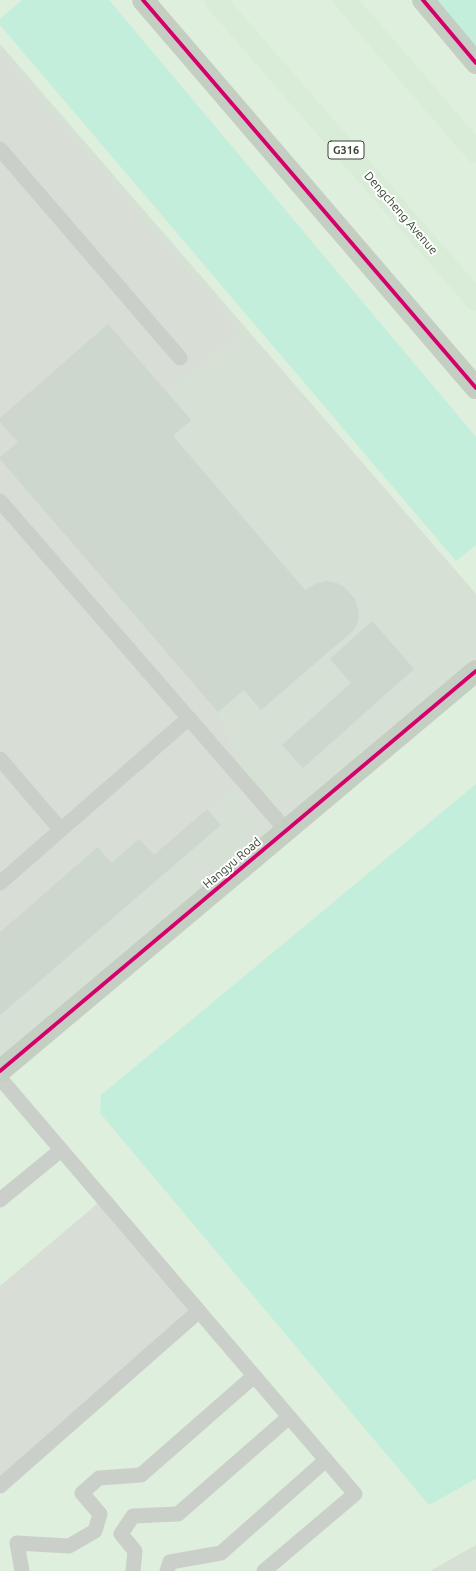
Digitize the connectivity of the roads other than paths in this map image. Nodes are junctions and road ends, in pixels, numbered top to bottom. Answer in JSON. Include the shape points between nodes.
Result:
{"nodes":[{"id":1,"x":144,"y":0,"type":"edge"},
{"id":2,"x":215,"y":0,"type":"edge"},
{"id":3,"x":345,"y":0,"type":"edge"},
{"id":4,"x":423,"y":0,"type":"edge"},
{"id":5,"x":476,"y":63,"type":"edge"},
{"id":6,"x":0,"y":149,"type":"edge"},
{"id":7,"x":476,"y":152,"type":"edge"},
{"id":8,"x":476,"y":300,"type":"edge"},
{"id":9,"x":180,"y":358,"type":"dead end"},
{"id":10,"x":476,"y":388,"type":"edge"},
{"id":11,"x":0,"y":501,"type":"edge"},
{"id":12,"x":476,"y":670,"type":"edge"},
{"id":13,"x":189,"y":718,"type":"junction"},
{"id":14,"x":0,"y":759,"type":"edge"},
{"id":15,"x":60,"y":830,"type":"junction"},
{"id":16,"x":286,"y":830,"type":"junction"},
{"id":17,"x":0,"y":883,"type":"edge"},
{"id":18,"x":0,"y":1071,"type":"edge"},
{"id":19,"x":0,"y":1078,"type":"edge"},
{"id":20,"x":61,"y":1150,"type":"junction"},
{"id":21,"x":0,"y":1200,"type":"edge"},
{"id":22,"x":199,"y":1311,"type":"junction"},
{"id":23,"x":254,"y":1376,"type":"junction"},
{"id":24,"x":289,"y":1417,"type":"junction"},
{"id":25,"x":326,"y":1460,"type":"junction"},
{"id":26,"x":0,"y":1486,"type":"edge"},
{"id":27,"x":22,"y":1571,"type":"edge"},
{"id":28,"x":133,"y":1571,"type":"edge"},
{"id":29,"x":167,"y":1571,"type":"edge"},
{"id":30,"x":264,"y":1571,"type":"edge"}],
"edges":[{"from":1,"to":10,"type":"street"},
{"from":2,"to":8,"type":"highway","name":"Dengcheng Avenue","number":"G316"},
{"from":3,"to":7,"type":"highway"},
{"from":4,"to":5,"type":"street"},
{"from":6,"to":9,"type":"lane"},
{"from":11,"to":13,"type":"lane"},
{"from":12,"to":16,"type":"street","name":"Hangyu Road"},
{"from":13,"to":15,"type":"lane"},
{"from":13,"to":16,"type":"lane"},
{"from":14,"to":15,"type":"lane"},
{"from":15,"to":17,"type":"lane"},
{"from":16,"to":18,"type":"street","name":"Hangyu Road"},
{"from":19,"to":20,"type":"lane"},
{"from":20,"to":21,"type":"lane"},
{"from":20,"to":22,"type":"lane"},
{"from":22,"to":23,"type":"lane"},
{"from":22,"to":26,"type":"lane"},
{"from":23,"to":24,"type":"lane"},
{"from":23,"to":27,"type":"lane","via":[[141,1475],[99,1478],[82,1493],[100,1514],[95,1531],[69,1546],[17,1543]]},
{"from":24,"to":25,"type":"lane"},
{"from":24,"to":28,"type":"lane","via":[[178,1514],[134,1516],[121,1534],[135,1551]]},
{"from":25,"to":29,"type":"lane","via":[[221,1554],[170,1562]]},
{"from":25,"to":30,"type":"lane","via":[[355,1494]]}]}
